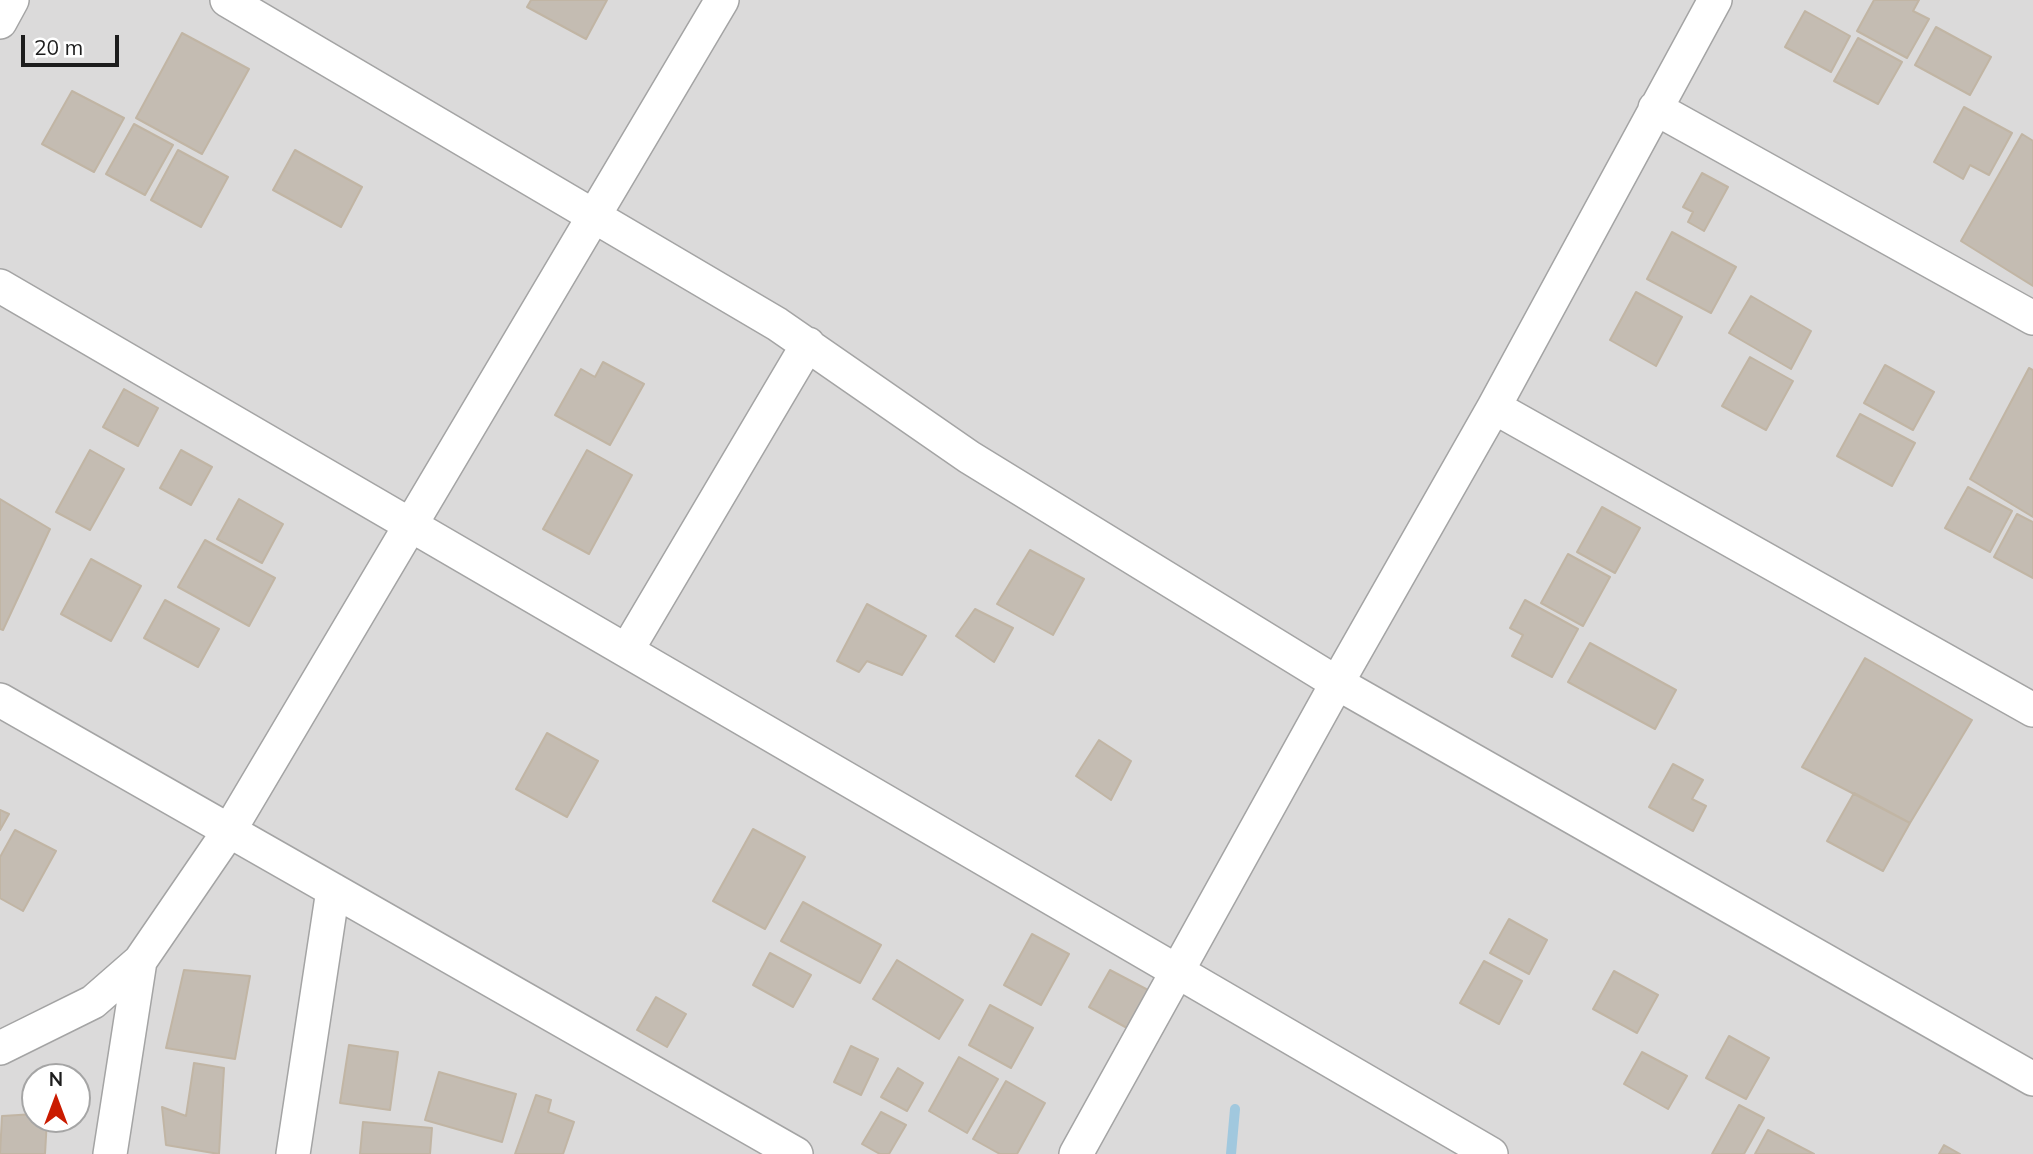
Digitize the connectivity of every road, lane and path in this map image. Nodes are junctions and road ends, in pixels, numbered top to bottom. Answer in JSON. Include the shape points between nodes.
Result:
{"nodes":[{"id":1,"x":12,"y":0,"type":"edge"},
{"id":2,"x":227,"y":0,"type":"edge"},
{"id":3,"x":722,"y":0,"type":"edge"},
{"id":4,"x":1715,"y":0,"type":"edge"},
{"id":5,"x":0,"y":22,"type":"edge"},
{"id":6,"x":1655,"y":108,"type":"junction"},
{"id":7,"x":594,"y":216,"type":"junction"},
{"id":8,"x":0,"y":286,"type":"edge"},
{"id":9,"x":2033,"y":318,"type":"edge"},
{"id":10,"x":808,"y":344,"type":"junction"},
{"id":11,"x":1494,"y":407,"type":"junction"},
{"id":12,"x":411,"y":525,"type":"junction"},
{"id":13,"x":627,"y":650,"type":"junction"},
{"id":14,"x":1337,"y":683,"type":"junction"},
{"id":15,"x":0,"y":700,"type":"edge"},
{"id":16,"x":2033,"y":710,"type":"edge"},
{"id":17,"x":229,"y":831,"type":"junction"},
{"id":18,"x":333,"y":890,"type":"junction"},
{"id":19,"x":139,"y":961,"type":"junction"},
{"id":20,"x":1177,"y":971,"type":"junction"},
{"id":21,"x":0,"y":1048,"type":"edge"},
{"id":22,"x":2033,"y":1079,"type":"edge"},
{"id":23,"x":110,"y":1154,"type":"edge"},
{"id":24,"x":293,"y":1154,"type":"edge"},
{"id":25,"x":796,"y":1154,"type":"edge"},
{"id":26,"x":1076,"y":1154,"type":"edge"},
{"id":27,"x":1491,"y":1154,"type":"edge"}],
"edges":[{"from":1,"to":5,"type":"street"},
{"from":2,"to":7,"type":"street"},
{"from":3,"to":7,"type":"street"},
{"from":4,"to":6,"type":"street"},
{"from":6,"to":9,"type":"street"},
{"from":6,"to":11,"type":"street"},
{"from":7,"to":10,"type":"street"},
{"from":7,"to":12,"type":"street"},
{"from":8,"to":12,"type":"street"},
{"from":10,"to":13,"type":"street"},
{"from":10,"to":14,"type":"street","via":[[969,457]]},
{"from":11,"to":14,"type":"street"},
{"from":11,"to":16,"type":"street"},
{"from":12,"to":13,"type":"street"},
{"from":12,"to":17,"type":"street"},
{"from":13,"to":20,"type":"street"},
{"from":14,"to":20,"type":"street"},
{"from":14,"to":22,"type":"street"},
{"from":15,"to":17,"type":"street"},
{"from":17,"to":18,"type":"street"},
{"from":17,"to":19,"type":"street"},
{"from":18,"to":24,"type":"street"},
{"from":18,"to":25,"type":"street"},
{"from":19,"to":21,"type":"street","via":[[93,1002]]},
{"from":19,"to":23,"type":"street"},
{"from":20,"to":26,"type":"street"},
{"from":20,"to":27,"type":"street"}]}
